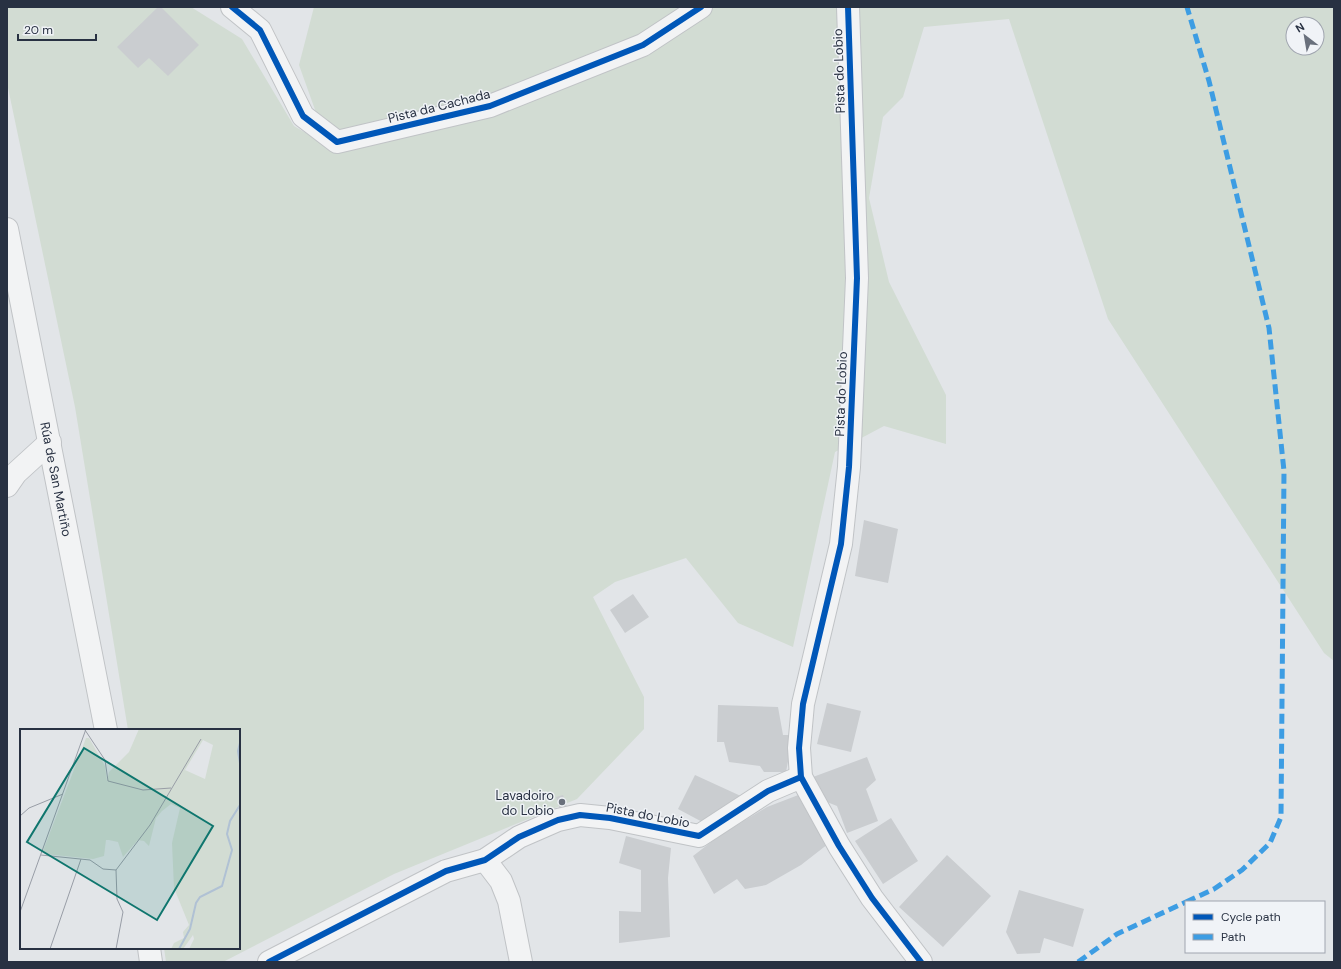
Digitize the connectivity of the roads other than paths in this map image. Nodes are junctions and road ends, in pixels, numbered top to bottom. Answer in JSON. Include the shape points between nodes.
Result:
{"nodes":[{"id":1,"x":232,"y":7,"type":"edge"},
{"id":2,"x":700,"y":7,"type":"edge"},
{"id":3,"x":848,"y":7,"type":"edge"},
{"id":4,"x":7,"y":229,"type":"edge"},
{"id":5,"x":50,"y":442,"type":"junction"},
{"id":6,"x":7,"y":486,"type":"edge"},
{"id":7,"x":106,"y":729,"type":"edge"},
{"id":8,"x":801,"y":777,"type":"junction"},
{"id":9,"x":485,"y":860,"type":"junction"},
{"id":10,"x":149,"y":949,"type":"edge"},
{"id":11,"x":152,"y":962,"type":"edge"},
{"id":12,"x":269,"y":962,"type":"edge"},
{"id":13,"x":521,"y":962,"type":"edge"},
{"id":14,"x":921,"y":962,"type":"edge"}],
"edges":[{"from":1,"to":2,"type":"street","name":"Pista da Cachada","via":[[260,30],[303,116],[337,142],[490,106],[643,45]]},
{"from":3,"to":8,"type":"street","name":"Pista do Lobio","via":[[857,278],[849,466],[841,544],[803,704]]},
{"from":4,"to":5,"type":"street","name":"Rúa de San Martiño"},
{"from":5,"to":6,"type":"street","via":[[16,473]]},
{"from":5,"to":7,"type":"street","name":"Rúa de San Martiño"},
{"from":8,"to":9,"type":"street","name":"Pista do Lobio","via":[[768,792],[699,836],[610,818],[580,815],[558,820],[519,837]]},
{"from":8,"to":14,"type":"street","name":"Pista do Lobio","via":[[839,846],[872,898]]},
{"from":9,"to":12,"type":"street","name":"Pista do Lobio","via":[[446,871]]},
{"from":9,"to":13,"type":"street","via":[[501,880],[509,901]]},
{"from":10,"to":11,"type":"street"}]}
